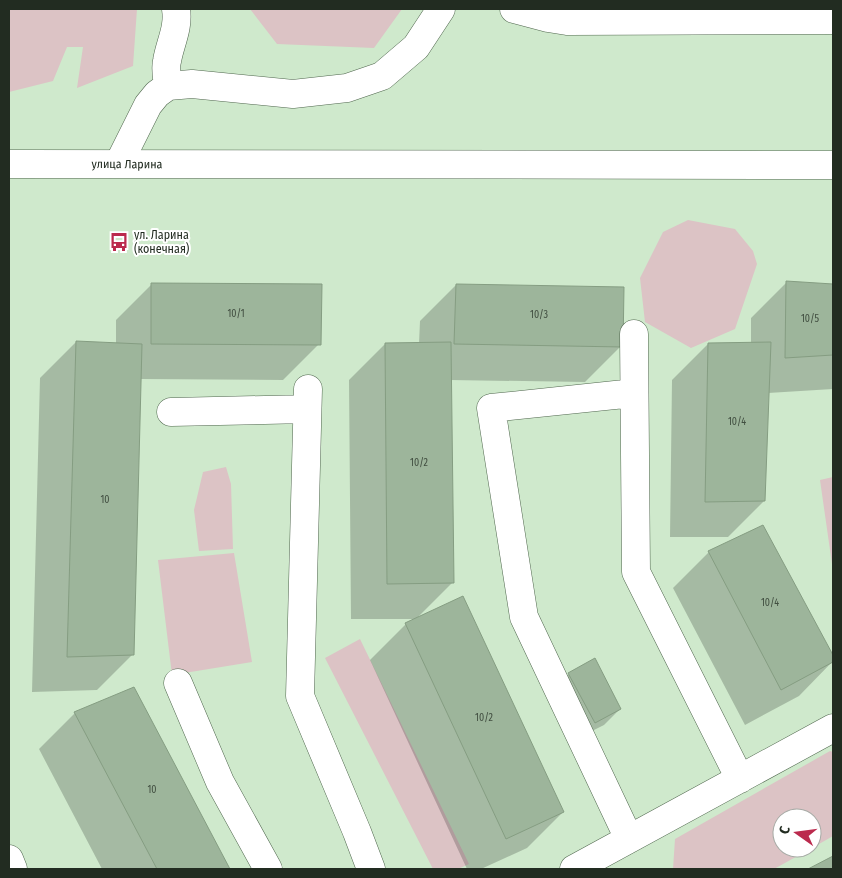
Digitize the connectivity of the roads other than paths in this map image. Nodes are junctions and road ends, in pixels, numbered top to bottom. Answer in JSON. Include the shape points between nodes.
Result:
{"nodes":[{"id":1,"x":176,"y":9,"type":"edge"},
{"id":2,"x":441,"y":9,"type":"edge"},
{"id":3,"x":514,"y":9,"type":"edge"},
{"id":4,"x":833,"y":20,"type":"edge"},
{"id":5,"x":168,"y":86,"type":"junction"},
{"id":6,"x":119,"y":163,"type":"junction"},
{"id":7,"x":9,"y":164,"type":"edge"},
{"id":8,"x":833,"y":165,"type":"edge"},
{"id":9,"x":634,"y":334,"type":"dead end"},
{"id":10,"x":634,"y":393,"type":"junction"},
{"id":11,"x":171,"y":412,"type":"dead end"},
{"id":12,"x":178,"y":684,"type":"dead end"},
{"id":13,"x":833,"y":728,"type":"edge"},
{"id":14,"x":740,"y":779,"type":"junction"},
{"id":15,"x":629,"y":839,"type":"junction"},
{"id":16,"x":9,"y":859,"type":"edge"},
{"id":17,"x":13,"y":869,"type":"edge"},
{"id":18,"x":268,"y":869,"type":"edge"},
{"id":19,"x":371,"y":869,"type":"edge"},
{"id":20,"x":574,"y":869,"type":"edge"}],
"edges":[{"from":1,"to":5,"type":"street","via":[[173,43],[166,62]]},
{"from":2,"to":5,"type":"street","via":[[416,47],[382,76],[347,88],[293,94],[192,84]]},
{"from":3,"to":4,"type":"street","via":[[567,21]]},
{"from":5,"to":6,"type":"street","via":[[148,105]]},
{"from":6,"to":7,"type":"street","name":"улица Ларина"},
{"from":6,"to":8,"type":"street","name":"улица Ларина"},
{"from":9,"to":10,"type":"street"},
{"from":10,"to":14,"type":"street","via":[[636,572]]},
{"from":10,"to":15,"type":"street","via":[[491,408],[524,617]]},
{"from":11,"to":19,"type":"street","via":[[308,399],[300,696]]},
{"from":12,"to":18,"type":"street","via":[[220,782]]},
{"from":13,"to":14,"type":"street"},
{"from":14,"to":15,"type":"street"},
{"from":15,"to":20,"type":"street"},
{"from":16,"to":17,"type":"street"}]}
